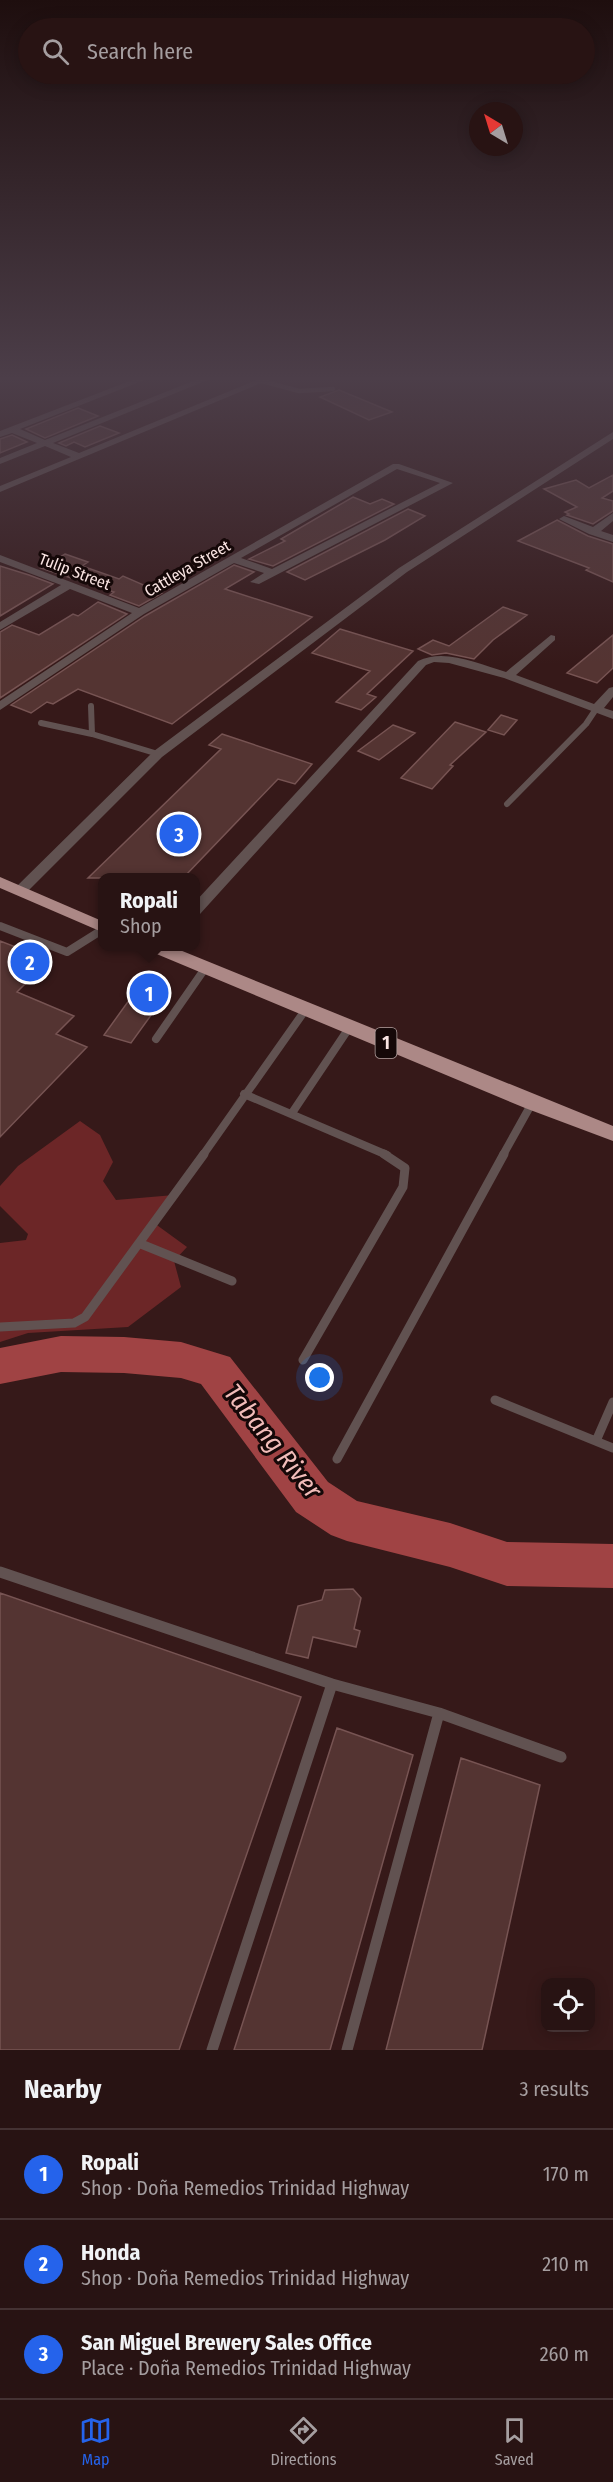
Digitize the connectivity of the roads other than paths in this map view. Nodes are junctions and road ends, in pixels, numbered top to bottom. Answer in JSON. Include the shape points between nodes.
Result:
{"nodes":[{"id":1,"x":41,"y":473,"type":"edge"},
{"id":2,"x":384,"y":473,"type":"edge"},
{"id":3,"x":416,"y":473,"type":"edge"},
{"id":4,"x":554,"y":473,"type":"edge"},
{"id":5,"x":0,"y":489,"type":"edge"},
{"id":6,"x":613,"y":516,"type":"edge"},
{"id":7,"x":564,"y":519,"type":"dead end"},
{"id":8,"x":593,"y":532,"type":"junction"},
{"id":9,"x":613,"y":539,"type":"edge"},
{"id":10,"x":0,"y":558,"type":"edge"},
{"id":11,"x":233,"y":559,"type":"junction"},
{"id":12,"x":272,"y":573,"type":"junction"},
{"id":13,"x":255,"y":582,"type":"dead end"},
{"id":14,"x":69,"y":585,"type":"junction"},
{"id":15,"x":140,"y":612,"type":"junction"},
{"id":16,"x":0,"y":627,"type":"edge"},
{"id":17,"x":551,"y":638,"type":"dead end"},
{"id":18,"x":508,"y":676,"type":"junction"},
{"id":19,"x":613,"y":690,"type":"edge"},
{"id":20,"x":0,"y":706,"type":"edge"},
{"id":21,"x":91,"y":706,"type":"dead end"},
{"id":22,"x":596,"y":709,"type":"junction"},
{"id":23,"x":613,"y":715,"type":"edge"},
{"id":24,"x":41,"y":723,"type":"dead end"},
{"id":25,"x":92,"y":734,"type":"junction"},
{"id":26,"x":158,"y":754,"type":"junction"},
{"id":27,"x":507,"y":804,"type":"dead end"},
{"id":28,"x":0,"y":883,"type":"edge"},
{"id":29,"x":20,"y":891,"type":"junction"},
{"id":30,"x":200,"y":906,"type":"edge"},
{"id":31,"x":0,"y":926,"type":"edge"},
{"id":32,"x":98,"y":926,"type":"edge"},
{"id":33,"x":98,"y":931,"type":"edge"},
{"id":34,"x":166,"y":951,"type":"edge"},
{"id":35,"x":206,"y":967,"type":"junction"},
{"id":36,"x":306,"y":1009,"type":"junction"},
{"id":37,"x":350,"y":1028,"type":"junction"},
{"id":38,"x":156,"y":1039,"type":"dead end"},
{"id":39,"x":244,"y":1095,"type":"junction"},
{"id":40,"x":532,"y":1103,"type":"junction"},
{"id":41,"x":292,"y":1113,"type":"junction"},
{"id":42,"x":612,"y":1132,"type":"edge"},
{"id":43,"x":141,"y":1244,"type":"junction"},
{"id":44,"x":232,"y":1281,"type":"dead end"},
{"id":45,"x":0,"y":1327,"type":"edge"},
{"id":46,"x":303,"y":1360,"type":"dead end"},
{"id":47,"x":495,"y":1400,"type":"dead end"},
{"id":48,"x":613,"y":1402,"type":"edge"},
{"id":49,"x":597,"y":1441,"type":"junction"},
{"id":50,"x":613,"y":1448,"type":"edge"},
{"id":51,"x":337,"y":1459,"type":"dead end"},
{"id":52,"x":0,"y":1572,"type":"edge"},
{"id":53,"x":332,"y":1684,"type":"junction"},
{"id":54,"x":439,"y":1713,"type":"junction"},
{"id":55,"x":561,"y":1757,"type":"dead end"},
{"id":56,"x":212,"y":2050,"type":"edge"},
{"id":57,"x":347,"y":2050,"type":"edge"}],
"edges":[{"from":1,"to":5,"type":"street"},
{"from":2,"to":11,"type":"street","name":"Cattleya Street"},
{"from":3,"to":12,"type":"street","name":"Cattleya Street","via":[[448,483]]},
{"from":4,"to":26,"type":"street","via":[[403,570]]},
{"from":6,"to":8,"type":"street"},
{"from":7,"to":8,"type":"street"},
{"from":8,"to":9,"type":"street"},
{"from":10,"to":14,"type":"street","name":"Tulip Street"},
{"from":11,"to":12,"type":"street"},
{"from":11,"to":15,"type":"street","name":"Cattleya Street"},
{"from":12,"to":13,"type":"street"},
{"from":14,"to":15,"type":"street","name":"Tulip Street"},
{"from":14,"to":16,"type":"street"},
{"from":15,"to":20,"type":"street","name":"Cattleya Street"},
{"from":17,"to":18,"type":"street"},
{"from":18,"to":22,"type":"street"},
{"from":18,"to":30,"type":"street","via":[[450,660],[433,658],[422,663]]},
{"from":19,"to":22,"type":"street"},
{"from":21,"to":25,"type":"lane"},
{"from":22,"to":23,"type":"street"},
{"from":22,"to":27,"type":"lane"},
{"from":24,"to":25,"type":"lane"},
{"from":25,"to":26,"type":"lane"},
{"from":26,"to":29,"type":"street"},
{"from":28,"to":29,"type":"highway"},
{"from":29,"to":32,"type":"highway"},
{"from":31,"to":33,"type":"lane","via":[[67,952]]},
{"from":34,"to":35,"type":"highway","number":"1"},
{"from":35,"to":36,"type":"highway","number":"1"},
{"from":35,"to":38,"type":"lane"},
{"from":36,"to":37,"type":"highway","number":"1"},
{"from":36,"to":39,"type":"lane"},
{"from":37,"to":40,"type":"highway","number":"1"},
{"from":37,"to":41,"type":"lane"},
{"from":39,"to":41,"type":"lane"},
{"from":39,"to":43,"type":"lane"},
{"from":40,"to":42,"type":"highway","number":"1"},
{"from":40,"to":51,"type":"lane"},
{"from":41,"to":46,"type":"lane","via":[[378,1150],[405,1168],[403,1187]]},
{"from":43,"to":44,"type":"lane"},
{"from":43,"to":45,"type":"lane","via":[[85,1317],[74,1323]]},
{"from":47,"to":49,"type":"lane"},
{"from":48,"to":49,"type":"lane"},
{"from":49,"to":50,"type":"lane"},
{"from":52,"to":53,"type":"lane"},
{"from":53,"to":54,"type":"lane"},
{"from":53,"to":56,"type":"lane"},
{"from":54,"to":55,"type":"lane"},
{"from":54,"to":57,"type":"lane"}]}
